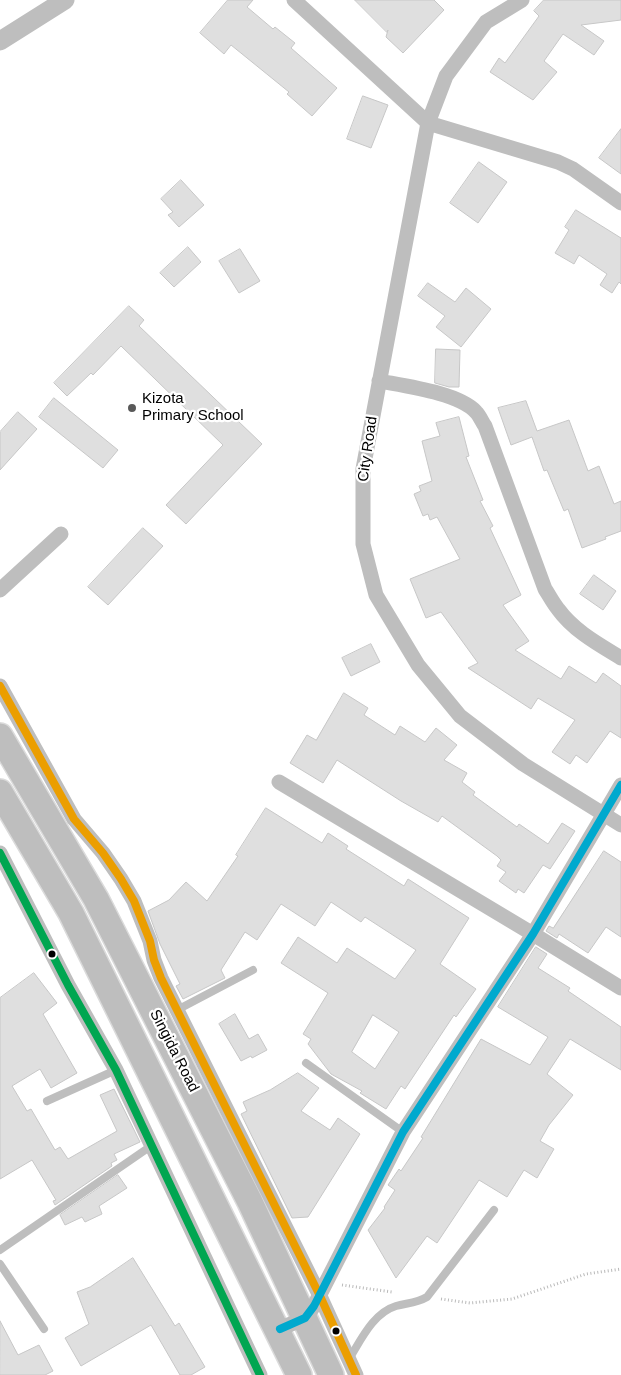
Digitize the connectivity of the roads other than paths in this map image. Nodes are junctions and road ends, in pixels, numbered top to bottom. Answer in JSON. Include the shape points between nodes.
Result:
{"nodes":[{"id":1,"x":65,"y":0,"type":"edge"},
{"id":2,"x":294,"y":0,"type":"edge"},
{"id":3,"x":522,"y":0,"type":"edge"},
{"id":4,"x":0,"y":41,"type":"edge"},
{"id":5,"x":428,"y":122,"type":"junction"},
{"id":6,"x":621,"y":203,"type":"edge"},
{"id":7,"x":380,"y":381,"type":"junction"},
{"id":8,"x":61,"y":534,"type":"dead end"},
{"id":9,"x":0,"y":590,"type":"edge"},
{"id":10,"x":621,"y":658,"type":"edge"},
{"id":11,"x":0,"y":686,"type":"edge"},
{"id":12,"x":0,"y":736,"type":"edge"},
{"id":13,"x":279,"y":782,"type":"dead end"},
{"id":14,"x":621,"y":785,"type":"edge"},
{"id":15,"x":0,"y":792,"type":"edge"},
{"id":16,"x":602,"y":814,"type":"junction"},
{"id":17,"x":621,"y":826,"type":"edge"},
{"id":18,"x":0,"y":853,"type":"edge"},
{"id":19,"x":533,"y":934,"type":"junction"},
{"id":20,"x":253,"y":970,"type":"dead end"},
{"id":21,"x":621,"y":988,"type":"edge"},
{"id":22,"x":177,"y":1010,"type":"junction"},
{"id":23,"x":306,"y":1063,"type":"dead end"},
{"id":24,"x":116,"y":1070,"type":"junction"},
{"id":25,"x":47,"y":1101,"type":"dead end"},
{"id":26,"x":403,"y":1132,"type":"junction"},
{"id":27,"x":151,"y":1146,"type":"junction"},
{"id":28,"x":494,"y":1210,"type":"dead end"},
{"id":29,"x":0,"y":1250,"type":"edge"},
{"id":30,"x":0,"y":1264,"type":"edge"},
{"id":31,"x":323,"y":1289,"type":"junction"},
{"id":32,"x":305,"y":1318,"type":"junction"},
{"id":33,"x":44,"y":1329,"type":"dead end"},
{"id":34,"x":277,"y":1330,"type":"junction"},
{"id":35,"x":340,"y":1367,"type":"edge"},
{"id":36,"x":260,"y":1375,"type":"edge"},
{"id":37,"x":298,"y":1375,"type":"edge"},
{"id":38,"x":356,"y":1375,"type":"edge"}],
"edges":[{"from":1,"to":4,"type":"street"},
{"from":2,"to":5,"type":"street"},
{"from":3,"to":5,"type":"street","name":"City Road","via":[[486,22],[446,76]]},
{"from":5,"to":6,"type":"street","via":[[558,162]]},
{"from":5,"to":7,"type":"street","name":"City Road"},
{"from":7,"to":10,"type":"street","via":[[436,392],[476,412],[485,426],[545,588],[557,609],[588,638]]},
{"from":7,"to":16,"type":"street","name":"City Road","via":[[363,469],[363,544],[376,596],[418,665],[460,716],[523,764]]},
{"from":8,"to":9,"type":"street"},
{"from":11,"to":22,"type":"street","via":[[74,819],[104,853],[134,901],[161,978]]},
{"from":12,"to":32,"type":"highway","name":"Singida Road","via":[[96,899],[250,1202]]},
{"from":13,"to":19,"type":"street"},
{"from":14,"to":16,"type":"street"},
{"from":15,"to":34,"type":"highway","name":"Singida Road","via":[[71,913]]},
{"from":16,"to":17,"type":"street","name":"City Road"},
{"from":16,"to":19,"type":"street"},
{"from":18,"to":24,"type":"street"},
{"from":19,"to":21,"type":"street"},
{"from":19,"to":26,"type":"street"},
{"from":20,"to":22,"type":"lane"},
{"from":22,"to":31,"type":"street"},
{"from":23,"to":26,"type":"lane"},
{"from":24,"to":25,"type":"lane"},
{"from":24,"to":27,"type":"street"},
{"from":26,"to":31,"type":"street"},
{"from":27,"to":29,"type":"lane"},
{"from":27,"to":36,"type":"street"},
{"from":28,"to":35,"type":"lane","via":[[427,1298],[394,1307],[379,1316]]},
{"from":30,"to":33,"type":"lane"},
{"from":31,"to":32,"type":"street"},
{"from":31,"to":35,"type":"street"},
{"from":32,"to":34,"type":"street"},
{"from":32,"to":35,"type":"highway","name":"Singida Road"},
{"from":34,"to":37,"type":"highway","name":"Singida Road"},
{"from":35,"to":38,"type":"street"}]}
